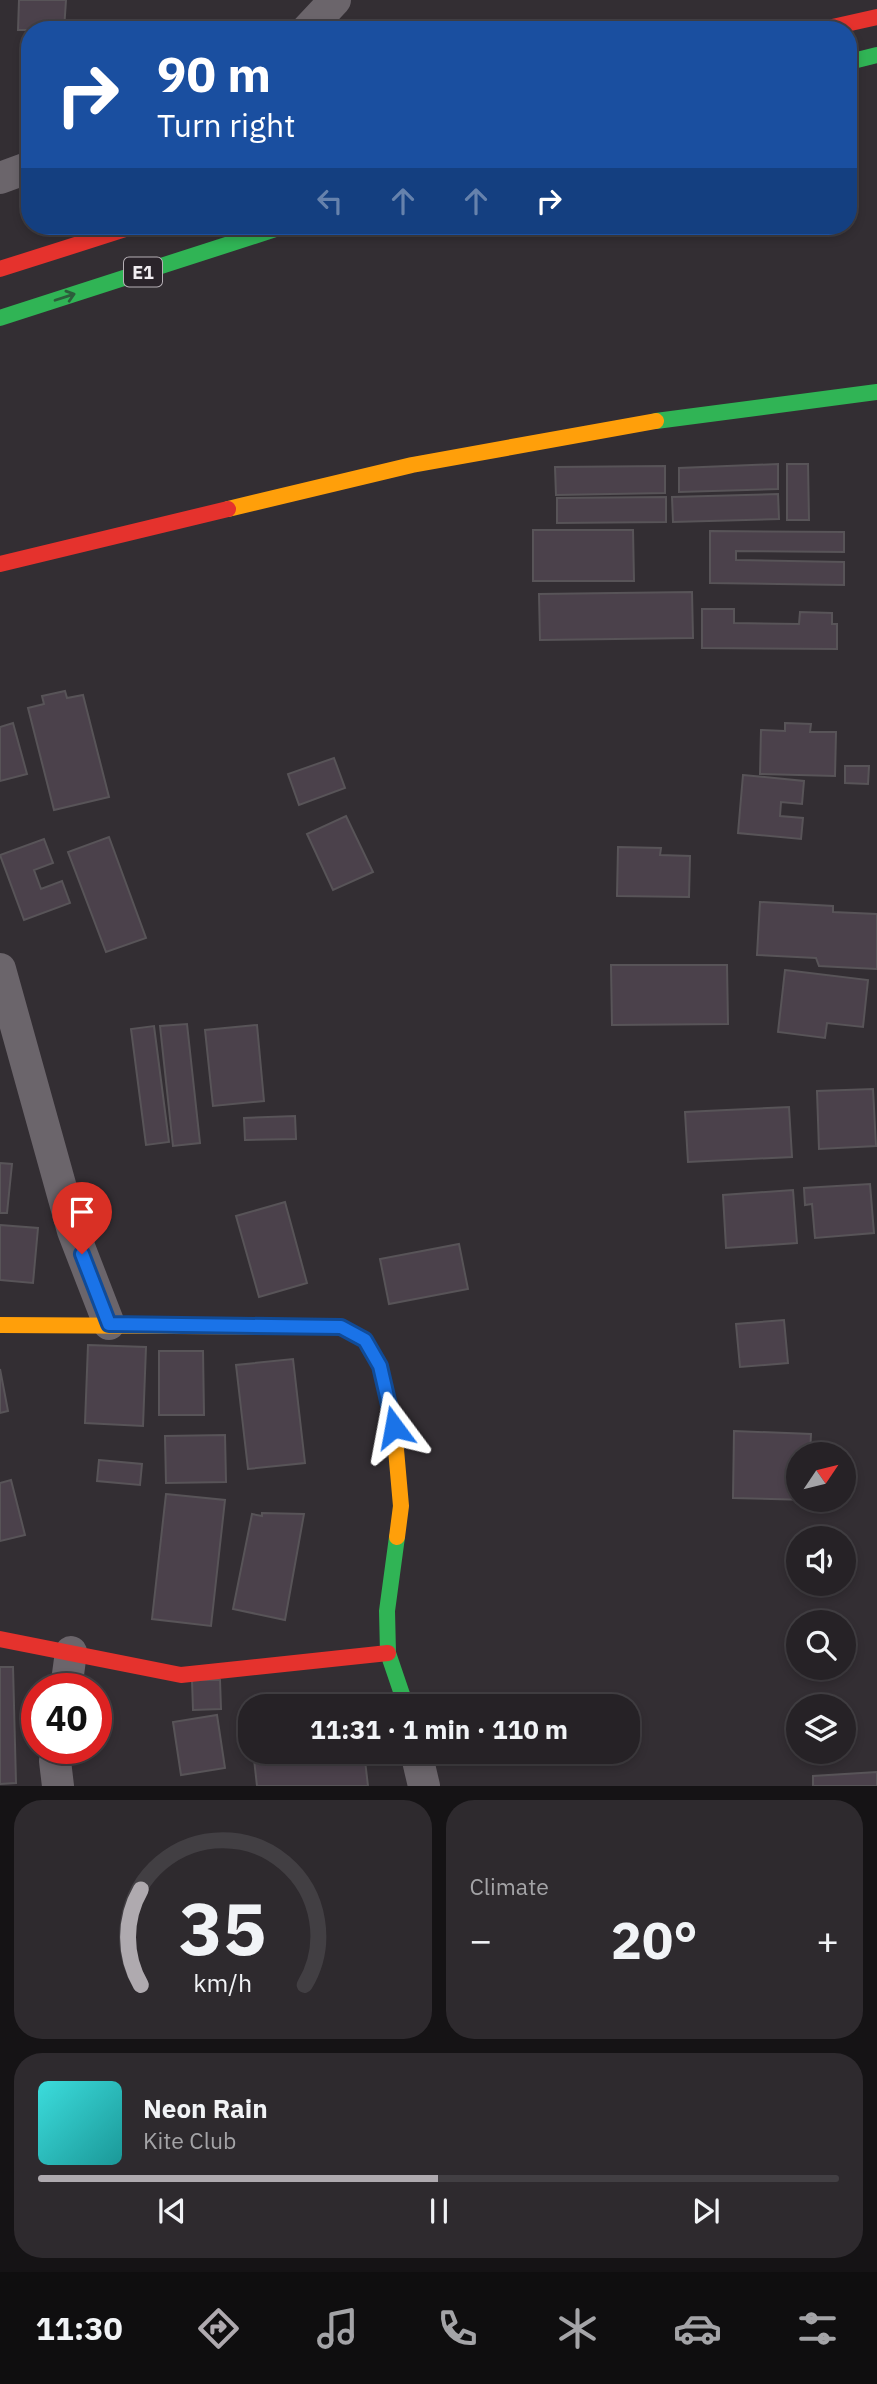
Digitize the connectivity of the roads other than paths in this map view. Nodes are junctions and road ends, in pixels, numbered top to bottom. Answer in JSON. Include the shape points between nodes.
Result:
{"nodes":[{"id":1,"x":335,"y":0,"type":"edge"},
{"id":2,"x":877,"y":17,"type":"edge"},
{"id":3,"x":315,"y":21,"type":"edge"},
{"id":4,"x":857,"y":22,"type":"edge"},
{"id":5,"x":877,"y":55,"type":"edge"},
{"id":6,"x":857,"y":60,"type":"edge"},
{"id":7,"x":21,"y":170,"type":"edge"},
{"id":8,"x":0,"y":178,"type":"edge"},
{"id":9,"x":107,"y":235,"type":"edge"},
{"id":10,"x":257,"y":235,"type":"edge"},
{"id":11,"x":0,"y":269,"type":"edge"},
{"id":12,"x":0,"y":318,"type":"edge"},
{"id":13,"x":877,"y":391,"type":"edge"},
{"id":14,"x":0,"y":564,"type":"edge"},
{"id":15,"x":0,"y":969,"type":"edge"},
{"id":16,"x":109,"y":1324,"type":"junction"},
{"id":17,"x":0,"y":1325,"type":"edge"},
{"id":18,"x":0,"y":1639,"type":"edge"},
{"id":19,"x":71,"y":1652,"type":"junction"},
{"id":20,"x":388,"y":1653,"type":"junction"},
{"id":21,"x":68,"y":1673,"type":"edge"},
{"id":22,"x":402,"y":1694,"type":"edge"},
{"id":23,"x":55,"y":1764,"type":"edge"},
{"id":24,"x":419,"y":1764,"type":"edge"},
{"id":25,"x":58,"y":1786,"type":"edge"},
{"id":26,"x":424,"y":1786,"type":"edge"}],
"edges":[{"from":1,"to":3,"type":"street"},
{"from":2,"to":4,"type":"main road"},
{"from":5,"to":6,"type":"main road"},
{"from":7,"to":8,"type":"street"},
{"from":9,"to":11,"type":"main road","number":"E1"},
{"from":12,"to":10,"type":"main road","number":"E1","one_way":true},
{"from":13,"to":14,"type":"main road","via":[[661,420],[412,465]]},
{"from":15,"to":16,"type":"street","via":[[73,1231]]},
{"from":16,"to":17,"type":"main road"},
{"from":16,"to":20,"type":"main road","via":[[341,1327],[365,1340],[380,1366],[394,1427],[401,1506],[387,1611]]},
{"from":18,"to":19,"type":"main road"},
{"from":19,"to":20,"type":"main road","via":[[181,1675]]},
{"from":19,"to":21,"type":"street"},
{"from":20,"to":22,"type":"main road"},
{"from":23,"to":25,"type":"street"},
{"from":24,"to":26,"type":"street"}]}
